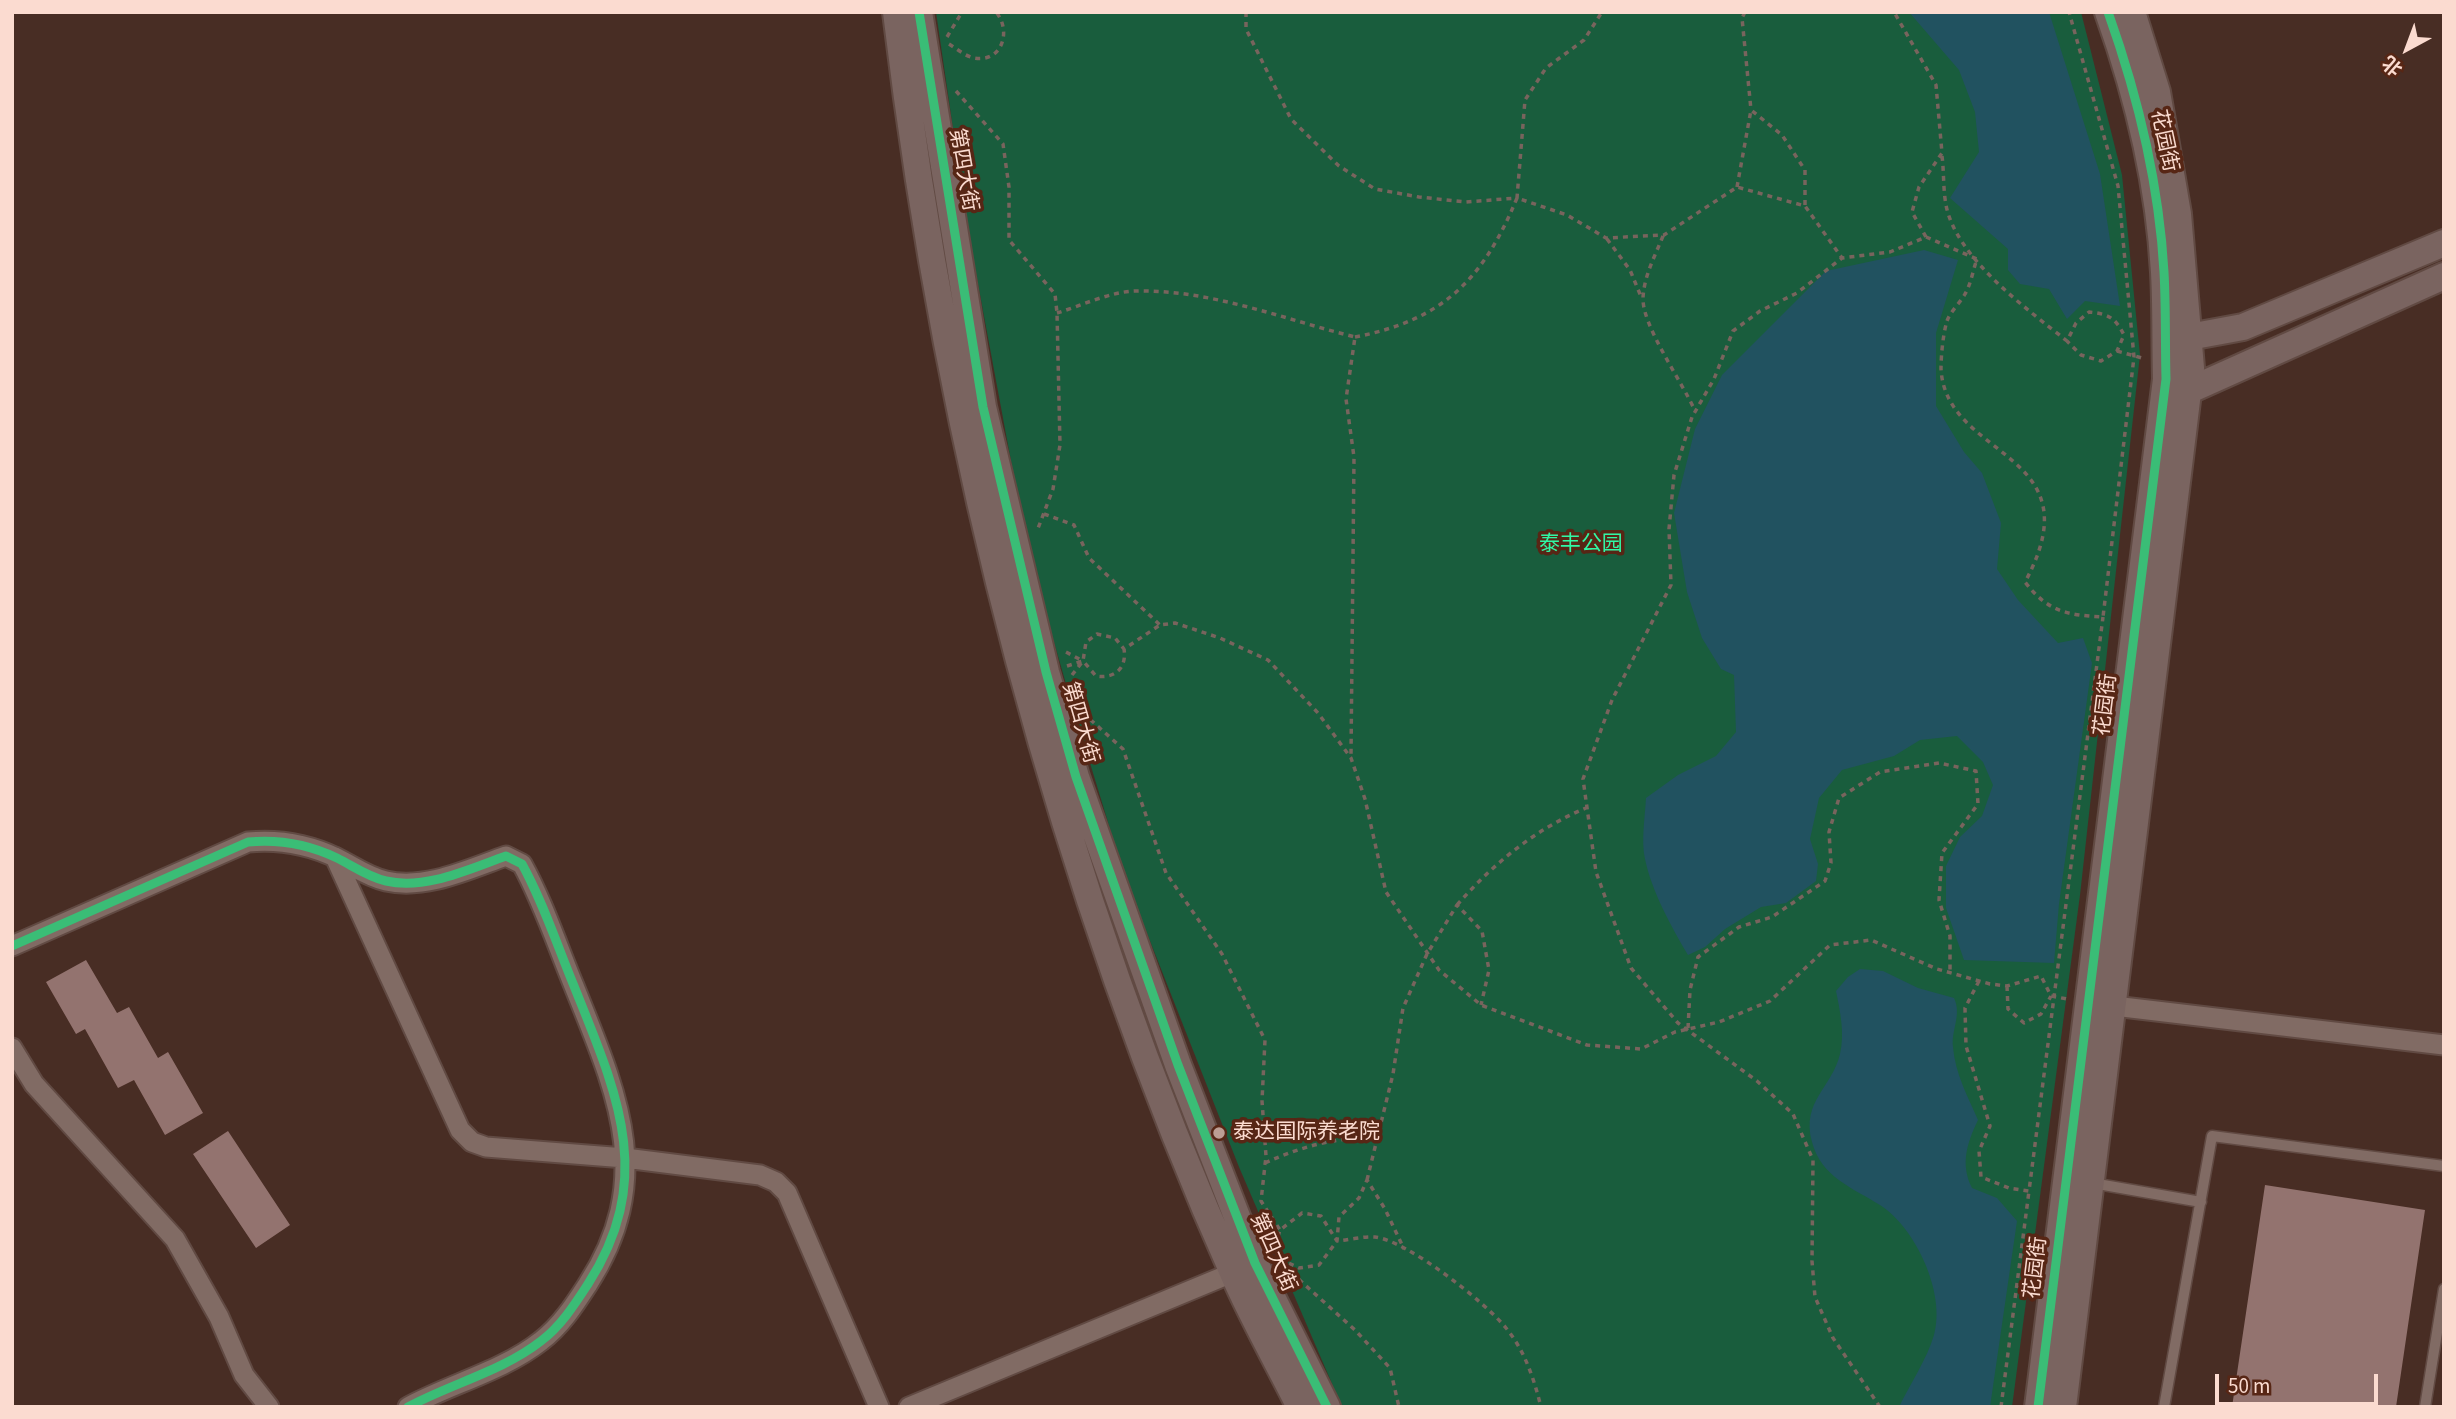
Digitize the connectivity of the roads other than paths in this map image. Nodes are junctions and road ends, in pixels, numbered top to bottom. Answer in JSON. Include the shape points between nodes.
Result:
{"nodes":[{"id":1,"x":896,"y":12,"type":"edge"},
{"id":2,"x":919,"y":12,"type":"edge"},
{"id":3,"x":2108,"y":12,"type":"edge"},
{"id":4,"x":2132,"y":12,"type":"edge"},
{"id":5,"x":2444,"y":243,"type":"edge"},
{"id":6,"x":2444,"y":276,"type":"edge"},
{"id":7,"x":2189,"y":337,"type":"junction"},
{"id":8,"x":2190,"y":390,"type":"junction"},
{"id":9,"x":335,"y":857,"type":"junction"},
{"id":10,"x":12,"y":946,"type":"edge"},
{"id":11,"x":2114,"y":1006,"type":"junction"},
{"id":12,"x":2444,"y":1045,"type":"edge"},
{"id":13,"x":12,"y":1048,"type":"edge"},
{"id":14,"x":625,"y":1158,"type":"junction"},
{"id":15,"x":2444,"y":1166,"type":"edge"},
{"id":16,"x":2092,"y":1183,"type":"junction"},
{"id":17,"x":2201,"y":1202,"type":"junction"},
{"id":18,"x":1253,"y":1264,"type":"junction"},
{"id":19,"x":2444,"y":1289,"type":"edge"},
{"id":20,"x":269,"y":1407,"type":"edge"},
{"id":21,"x":408,"y":1407,"type":"edge"},
{"id":22,"x":879,"y":1407,"type":"edge"},
{"id":23,"x":909,"y":1407,"type":"edge"},
{"id":24,"x":1300,"y":1407,"type":"edge"},
{"id":25,"x":1327,"y":1407,"type":"edge"},
{"id":26,"x":2038,"y":1407,"type":"edge"},
{"id":27,"x":2063,"y":1407,"type":"edge"},
{"id":28,"x":2164,"y":1407,"type":"edge"},
{"id":29,"x":2426,"y":1407,"type":"edge"}],
"edges":[{"from":1,"to":18,"type":"street","name":"第四大街","via":[[928,243],[1021,670],[1109,957],[1161,1096]]},
{"from":2,"to":18,"type":"street","name":"第四大街","via":[[983,407],[1057,676],[1076,777]]},
{"from":3,"to":26,"type":"street","name":"花园街","via":[[2146,138],[2158,210],[2166,379]]},
{"from":4,"to":7,"type":"street","name":"花园街","via":[[2157,92],[2178,214]]},
{"from":5,"to":7,"type":"street","via":[[2243,327]]},
{"from":6,"to":8,"type":"street"},
{"from":7,"to":8,"type":"street","name":"花园街"},
{"from":8,"to":11,"type":"street","name":"花园街"},
{"from":9,"to":10,"type":"street","via":[[276,839],[248,842]]},
{"from":9,"to":14,"type":"street","via":[[460,1130],[486,1147]]},
{"from":9,"to":14,"type":"street","via":[[386,881],[412,882],[447,877],[506,856],[522,864],[618,1099]]},
{"from":11,"to":12,"type":"street"},
{"from":11,"to":16,"type":"street","name":"花园街"},
{"from":13,"to":20,"type":"street","via":[[34,1084],[175,1239],[214,1307],[244,1375]]},
{"from":14,"to":21,"type":"street","via":[[619,1211],[606,1252],[561,1321],[522,1354]]},
{"from":14,"to":22,"type":"street","via":[[760,1175],[776,1182],[787,1193]]},
{"from":15,"to":17,"type":"lane","via":[[2212,1136]]},
{"from":16,"to":17,"type":"lane"},
{"from":16,"to":27,"type":"street","name":"花园街"},
{"from":17,"to":28,"type":"lane"},
{"from":18,"to":23,"type":"street"},
{"from":18,"to":24,"type":"street","name":"第四大街"},
{"from":18,"to":25,"type":"street","name":"第四大街"},
{"from":19,"to":29,"type":"lane"}]}
